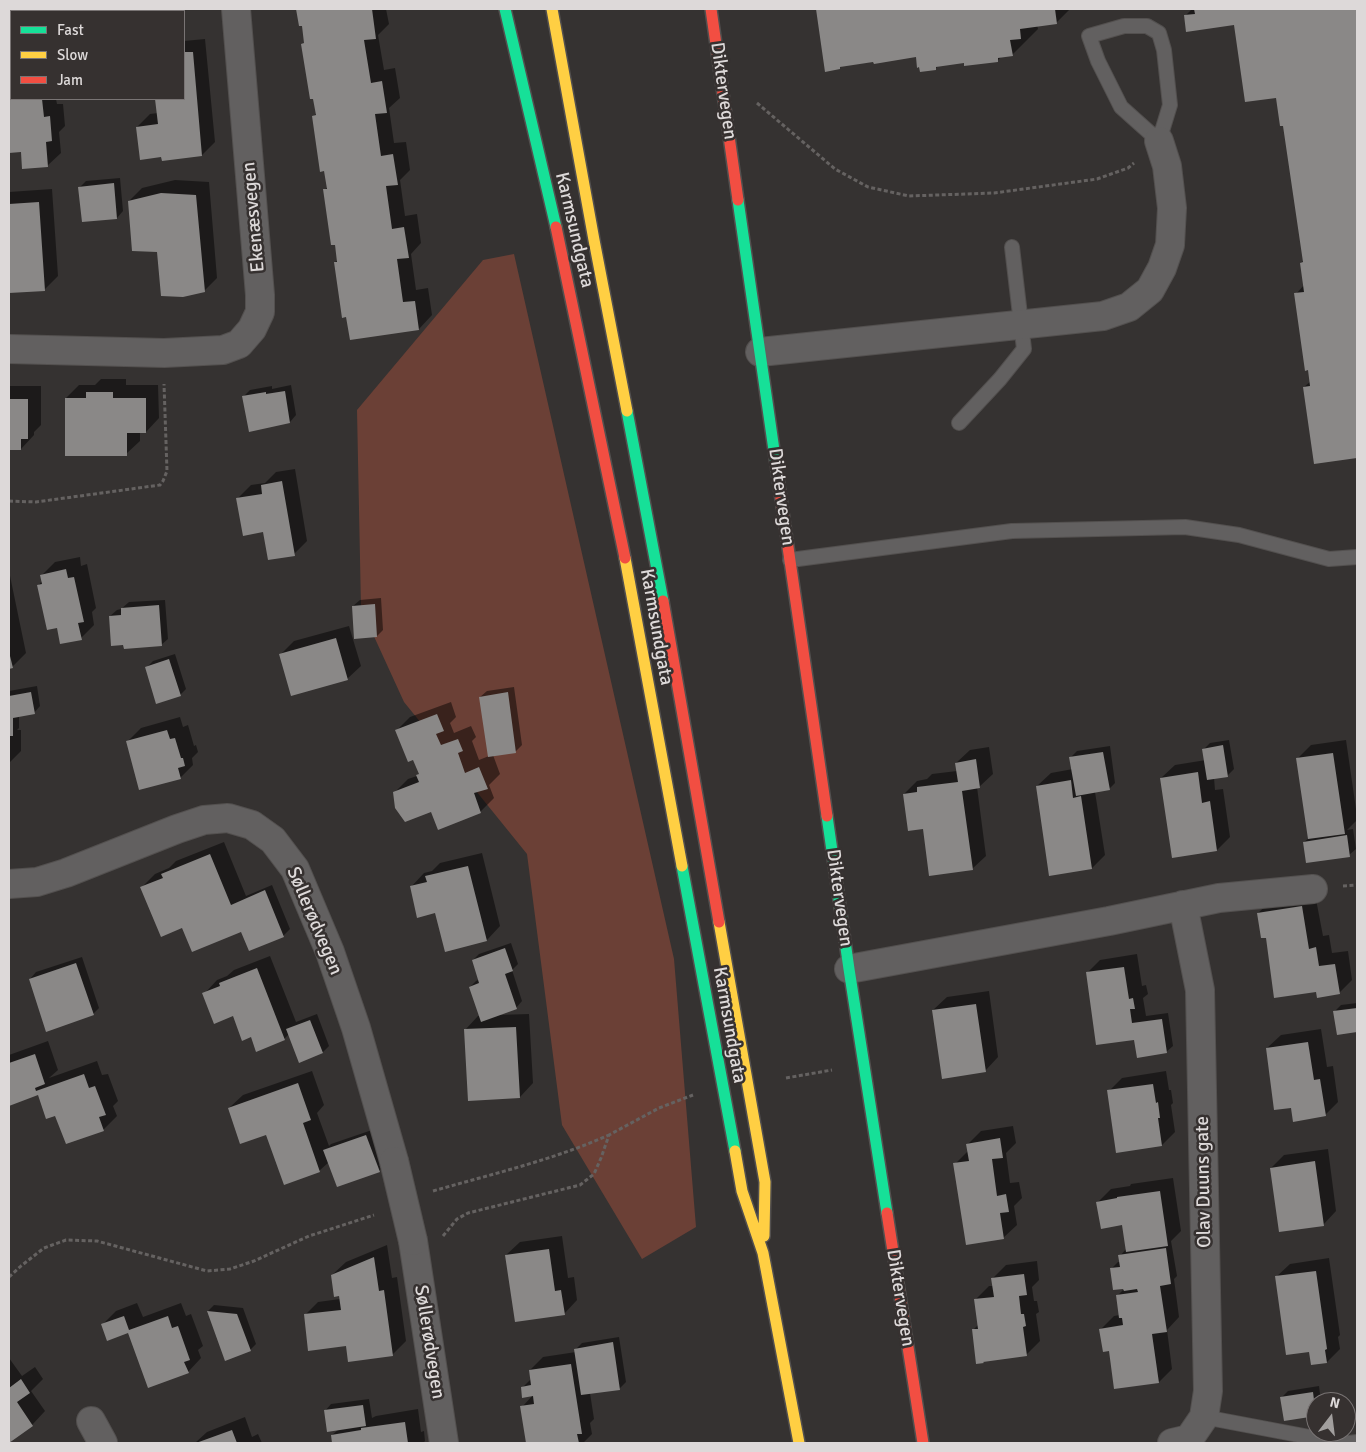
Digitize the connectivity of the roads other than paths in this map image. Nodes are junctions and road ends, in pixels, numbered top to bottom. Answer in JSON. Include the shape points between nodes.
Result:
{"nodes":[{"id":1,"x":236,"y":9,"type":"edge"},
{"id":2,"x":505,"y":9,"type":"edge"},
{"id":3,"x":552,"y":9,"type":"edge"},
{"id":4,"x":711,"y":9,"type":"edge"},
{"id":5,"x":1160,"y":141,"type":"junction"},
{"id":6,"x":1012,"y":246,"type":"dead end"},
{"id":7,"x":1022,"y":324,"type":"junction"},
{"id":8,"x":9,"y":350,"type":"edge"},
{"id":9,"x":760,"y":352,"type":"junction"},
{"id":10,"x":959,"y":423,"type":"dead end"},
{"id":11,"x":1357,"y":557,"type":"edge"},
{"id":12,"x":790,"y":560,"type":"junction"},
{"id":13,"x":9,"y":884,"type":"edge"},
{"id":14,"x":1313,"y":889,"type":"dead end"},
{"id":15,"x":1183,"y":905,"type":"junction"},
{"id":16,"x":849,"y":969,"type":"junction"},
{"id":17,"x":764,"y":1253,"type":"junction"},
{"id":18,"x":1204,"y":1417,"type":"junction"},
{"id":19,"x":1357,"y":1442,"type":"edge"},
{"id":20,"x":444,"y":1443,"type":"edge"},
{"id":21,"x":799,"y":1443,"type":"edge"},
{"id":22,"x":923,"y":1443,"type":"edge"},
{"id":23,"x":1172,"y":1443,"type":"edge"},
{"id":24,"x":1341,"y":1443,"type":"edge"},
{"id":25,"x":1349,"y":1443,"type":"edge"}],
"edges":[{"from":1,"to":8,"type":"street","name":"Ekenæsvegen","via":[[260,295],[260,312],[252,329],[239,344],[223,350],[164,353]]},
{"from":2,"to":17,"type":"main road","name":"Karmsundgata","via":[[560,244],[626,561],[742,1192]]},
{"from":3,"to":17,"type":"main road","name":"Karmsundgata","via":[[654,551],[764,1172]]},
{"from":4,"to":9,"type":"main road","name":"Diktervegen"},
{"from":5,"to":5,"type":"lane","via":[[1170,105],[1159,33],[1147,26],[1124,26],[1089,36],[1121,107]]},
{"from":5,"to":7,"type":"street","via":[[1172,208],[1170,245],[1150,290],[1128,307],[1104,316]]},
{"from":6,"to":7,"type":"lane"},
{"from":7,"to":9,"type":"street"},
{"from":7,"to":10,"type":"lane","via":[[1024,350]]},
{"from":9,"to":12,"type":"main road","name":"Diktervegen"},
{"from":11,"to":12,"type":"lane","via":[[1329,559],[1239,535],[1185,527],[1012,531]]},
{"from":12,"to":16,"type":"main road","name":"Diktervegen"},
{"from":13,"to":20,"type":"street","name":"Søllerødvegen","bridge":true,"via":[[37,882],[66,874],[204,820],[228,818],[252,825],[273,840],[295,869],[330,952],[394,1161],[415,1252]]},
{"from":14,"to":15,"type":"street","via":[[1218,898]]},
{"from":15,"to":16,"type":"street"},
{"from":15,"to":18,"type":"street","name":"Olav Duuns gate","via":[[1200,990],[1208,1391]]},
{"from":16,"to":22,"type":"main road","name":"Diktervegen"},
{"from":17,"to":21,"type":"main road","name":"Karmsundgata"},
{"from":18,"to":23,"type":"street","name":"Olav Duuns gate","via":[[1189,1439]]},
{"from":18,"to":24,"type":"lane"},
{"from":19,"to":25,"type":"lane"}]}
